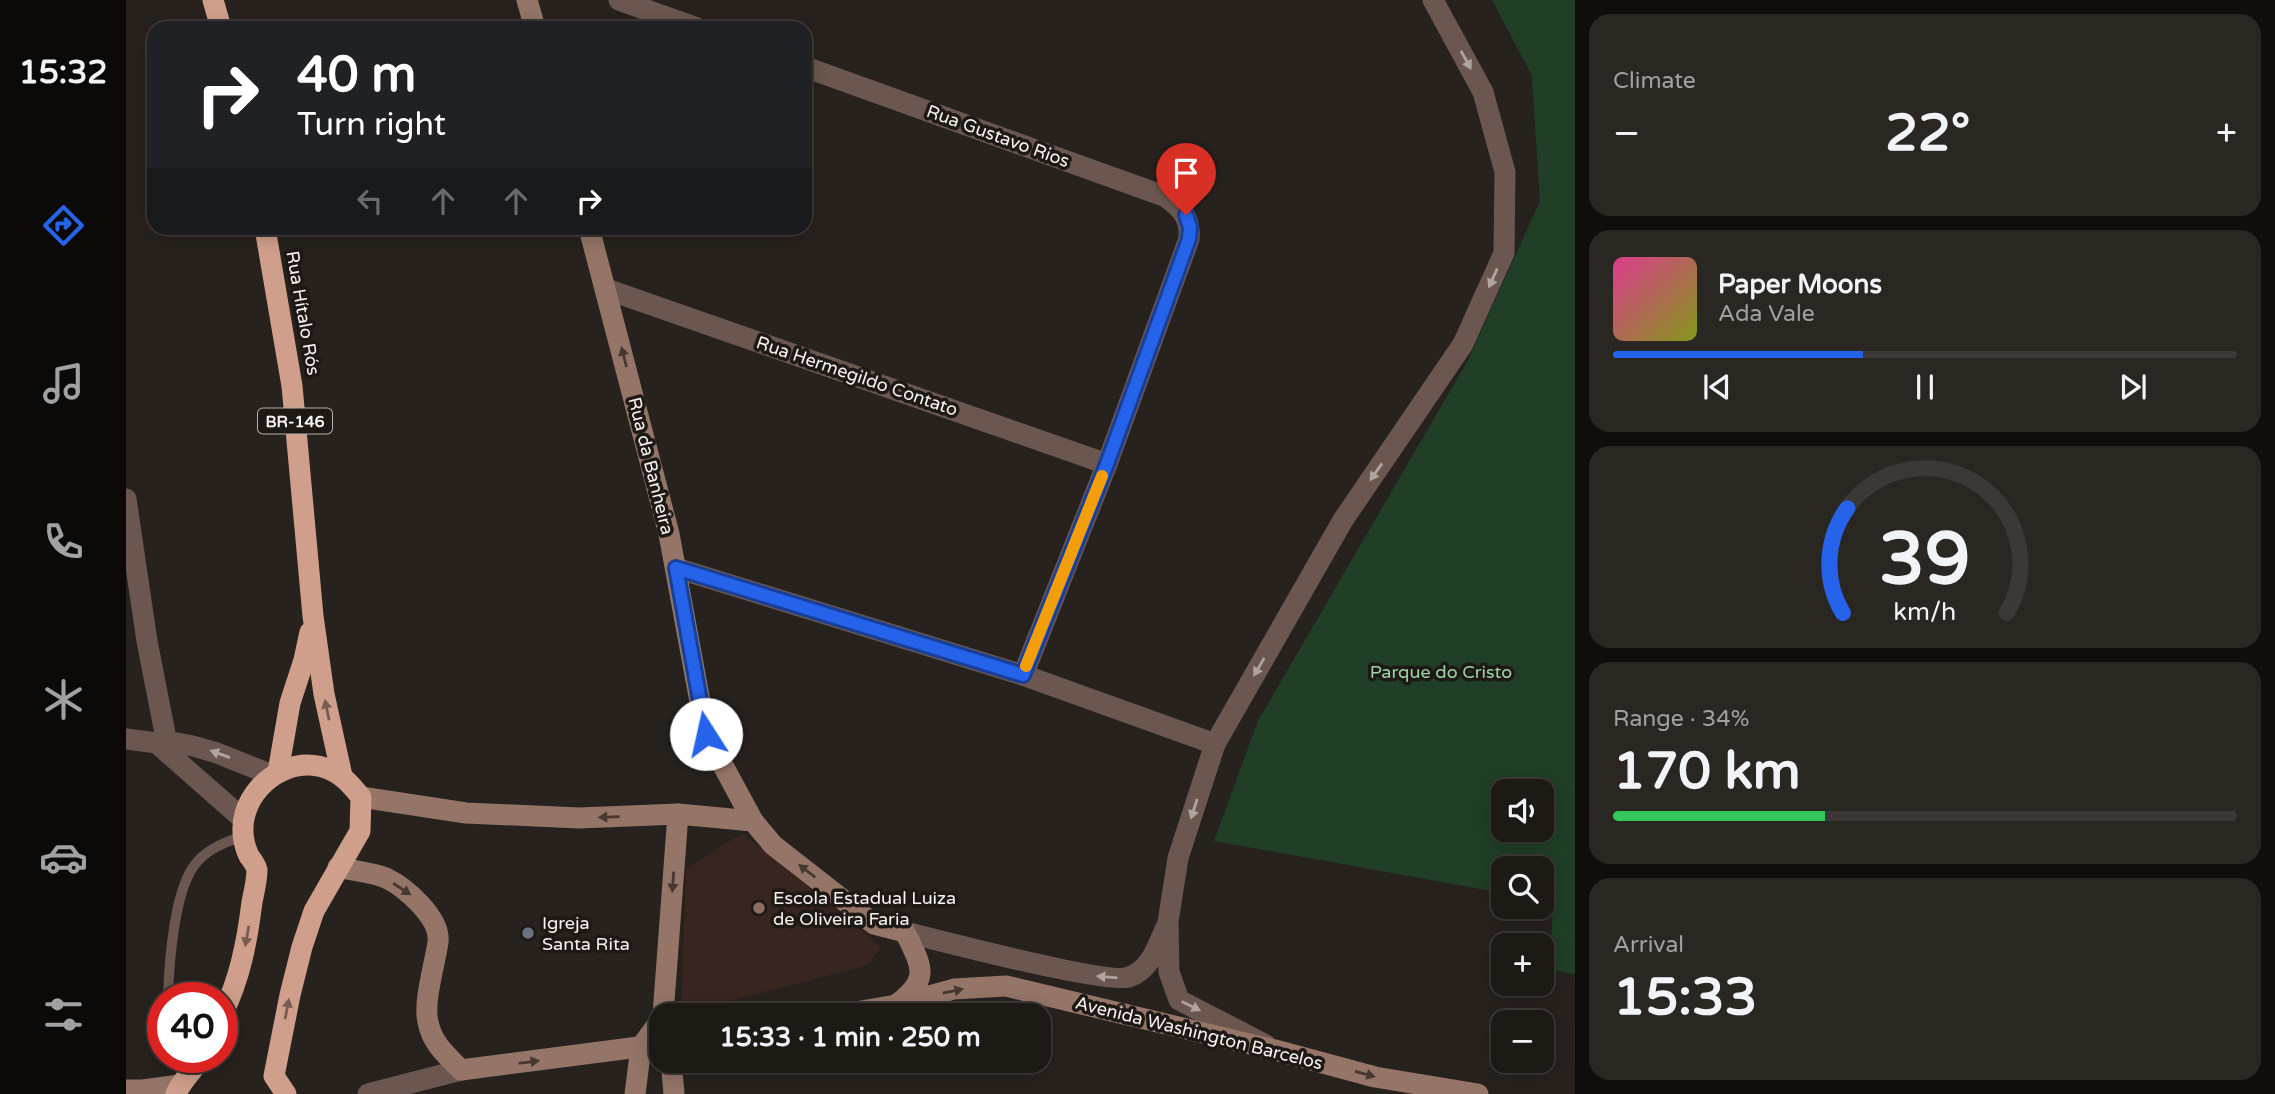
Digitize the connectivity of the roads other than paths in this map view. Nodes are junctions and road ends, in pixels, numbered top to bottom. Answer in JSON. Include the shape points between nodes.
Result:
{"nodes":[{"id":1,"x":214,"y":0,"type":"edge"},
{"id":2,"x":527,"y":0,"type":"edge"},
{"id":3,"x":619,"y":0,"type":"edge"},
{"id":4,"x":1433,"y":0,"type":"edge"},
{"id":5,"x":218,"y":21,"type":"edge"},
{"id":6,"x":533,"y":21,"type":"edge"},
{"id":7,"x":678,"y":21,"type":"edge"},
{"id":8,"x":812,"y":70,"type":"edge"},
{"id":9,"x":266,"y":235,"type":"edge"},
{"id":10,"x":592,"y":235,"type":"edge"},
{"id":11,"x":606,"y":289,"type":"junction"},
{"id":12,"x":1107,"y":464,"type":"junction"},
{"id":13,"x":126,"y":499,"type":"edge"},
{"id":14,"x":676,"y":568,"type":"junction"},
{"id":15,"x":313,"y":616,"type":"junction"},
{"id":16,"x":1023,"y":675,"type":"junction"},
{"id":17,"x":126,"y":740,"type":"edge"},
{"id":18,"x":1215,"y":744,"type":"junction"},
{"id":19,"x":164,"y":746,"type":"junction"},
{"id":20,"x":275,"y":774,"type":"junction"},
{"id":21,"x":342,"y":776,"type":"junction"},
{"id":22,"x":360,"y":797,"type":"junction"},
{"id":23,"x":678,"y":814,"type":"junction"},
{"id":24,"x":753,"y":821,"type":"junction"},
{"id":25,"x":243,"y":827,"type":"junction"},
{"id":26,"x":338,"y":867,"type":"junction"},
{"id":27,"x":1168,"y":922,"type":"junction"},
{"id":28,"x":905,"y":932,"type":"junction"},
{"id":29,"x":170,"y":982,"type":"edge"},
{"id":30,"x":237,"y":982,"type":"edge"},
{"id":31,"x":663,"y":1003,"type":"edge"},
{"id":32,"x":899,"y":1003,"type":"edge"},
{"id":33,"x":904,"y":1003,"type":"edge"},
{"id":34,"x":649,"y":1046,"type":"edge"},
{"id":35,"x":1275,"y":1050,"type":"junction"},
{"id":36,"x":649,"y":1052,"type":"edge"},
{"id":37,"x":461,"y":1070,"type":"junction"},
{"id":38,"x":186,"y":1073,"type":"edge"},
{"id":39,"x":672,"y":1073,"type":"edge"},
{"id":40,"x":126,"y":1090,"type":"edge"},
{"id":41,"x":286,"y":1094,"type":"edge"},
{"id":42,"x":368,"y":1094,"type":"edge"},
{"id":43,"x":635,"y":1094,"type":"edge"},
{"id":44,"x":674,"y":1094,"type":"edge"},
{"id":45,"x":1478,"y":1094,"type":"edge"}],
"edges":[{"from":1,"to":5,"type":"highway"},
{"from":2,"to":6,"type":"main road"},
{"from":3,"to":7,"type":"street"},
{"from":4,"to":18,"type":"street","one_way":true,"via":[[1483,92],[1505,173],[1504,253],[1464,344],[1343,520]]},
{"from":8,"to":12,"type":"street","name":"Rua Gustavo Rios","via":[[1164,196],[1186,215],[1189,239]]},
{"from":9,"to":15,"type":"highway","name":"Rua Hítalo Rós","number":"BR-146","via":[[292,386]]},
{"from":10,"to":11,"type":"main road","name":"Rua da Banheira"},
{"from":11,"to":12,"type":"street","name":"Rua Hermegildo Contato"},
{"from":14,"to":11,"type":"main road","name":"Rua da Banheira","one_way":true},
{"from":12,"to":16,"type":"street"},
{"from":13,"to":19,"type":"street"},
{"from":14,"to":16,"type":"street"},
{"from":14,"to":24,"type":"main road","name":"Rua da Banheira","via":[[706,734]]},
{"from":15,"to":20,"type":"highway","name":"Rua Hítalo Rós","number":"BR-146"},
{"from":21,"to":15,"type":"highway","name":"Rua Hítalo Rós","number":"BR-146","one_way":true},
{"from":16,"to":18,"type":"street"},
{"from":17,"to":19,"type":"street"},
{"from":18,"to":27,"type":"street","one_way":true,"via":[[1178,858]]},
{"from":20,"to":19,"type":"street","one_way":true,"via":[[217,752]]},
{"from":19,"to":25,"type":"street"},
{"from":20,"to":21,"type":"highway","via":[[300,765],[322,767]]},
{"from":20,"to":25,"type":"highway","via":[[249,801]]},
{"from":21,"to":22,"type":"highway"},
{"from":23,"to":22,"type":"main road","one_way":true,"via":[[579,818],[466,813]]},
{"from":22,"to":26,"type":"highway","via":[[360,831]]},
{"from":23,"to":24,"type":"main road"},
{"from":23,"to":31,"type":"main road","one_way":true},
{"from":28,"to":24,"type":"main road","name":"Rua da Banheira","one_way":true,"via":[[874,925],[773,845]]},
{"from":25,"to":29,"type":"lane","via":[[212,848],[186,877],[178,904]]},
{"from":25,"to":30,"type":"highway","one_way":true,"via":[[248,853],[257,868]]},
{"from":26,"to":37,"type":"main road","one_way":true,"via":[[385,878],[410,893],[429,916],[438,938],[427,1020],[436,1045]]},
{"from":41,"to":26,"type":"highway","one_way":true,"via":[[274,1076],[290,995],[314,911]]},
{"from":27,"to":28,"type":"street","one_way":true,"via":[[1148,965],[1127,979],[1094,976]]},
{"from":27,"to":35,"type":"street","one_way":true,"via":[[1169,972],[1179,1000]]},
{"from":28,"to":32,"type":"main road","via":[[918,959],[920,977],[913,992]]},
{"from":33,"to":35,"type":"main road","name":"Avenida Washington Barcelos","one_way":true,"via":[[954,989],[1006,986]]},
{"from":37,"to":34,"type":"main road","one_way":true},
{"from":35,"to":45,"type":"main road","name":"Avenida Washington Barcelos","one_way":true,"via":[[1375,1077]]},
{"from":36,"to":43,"type":"main road"},
{"from":37,"to":42,"type":"street"},
{"from":38,"to":40,"type":"main road","via":[[143,1090]]},
{"from":39,"to":44,"type":"main road"}]}
